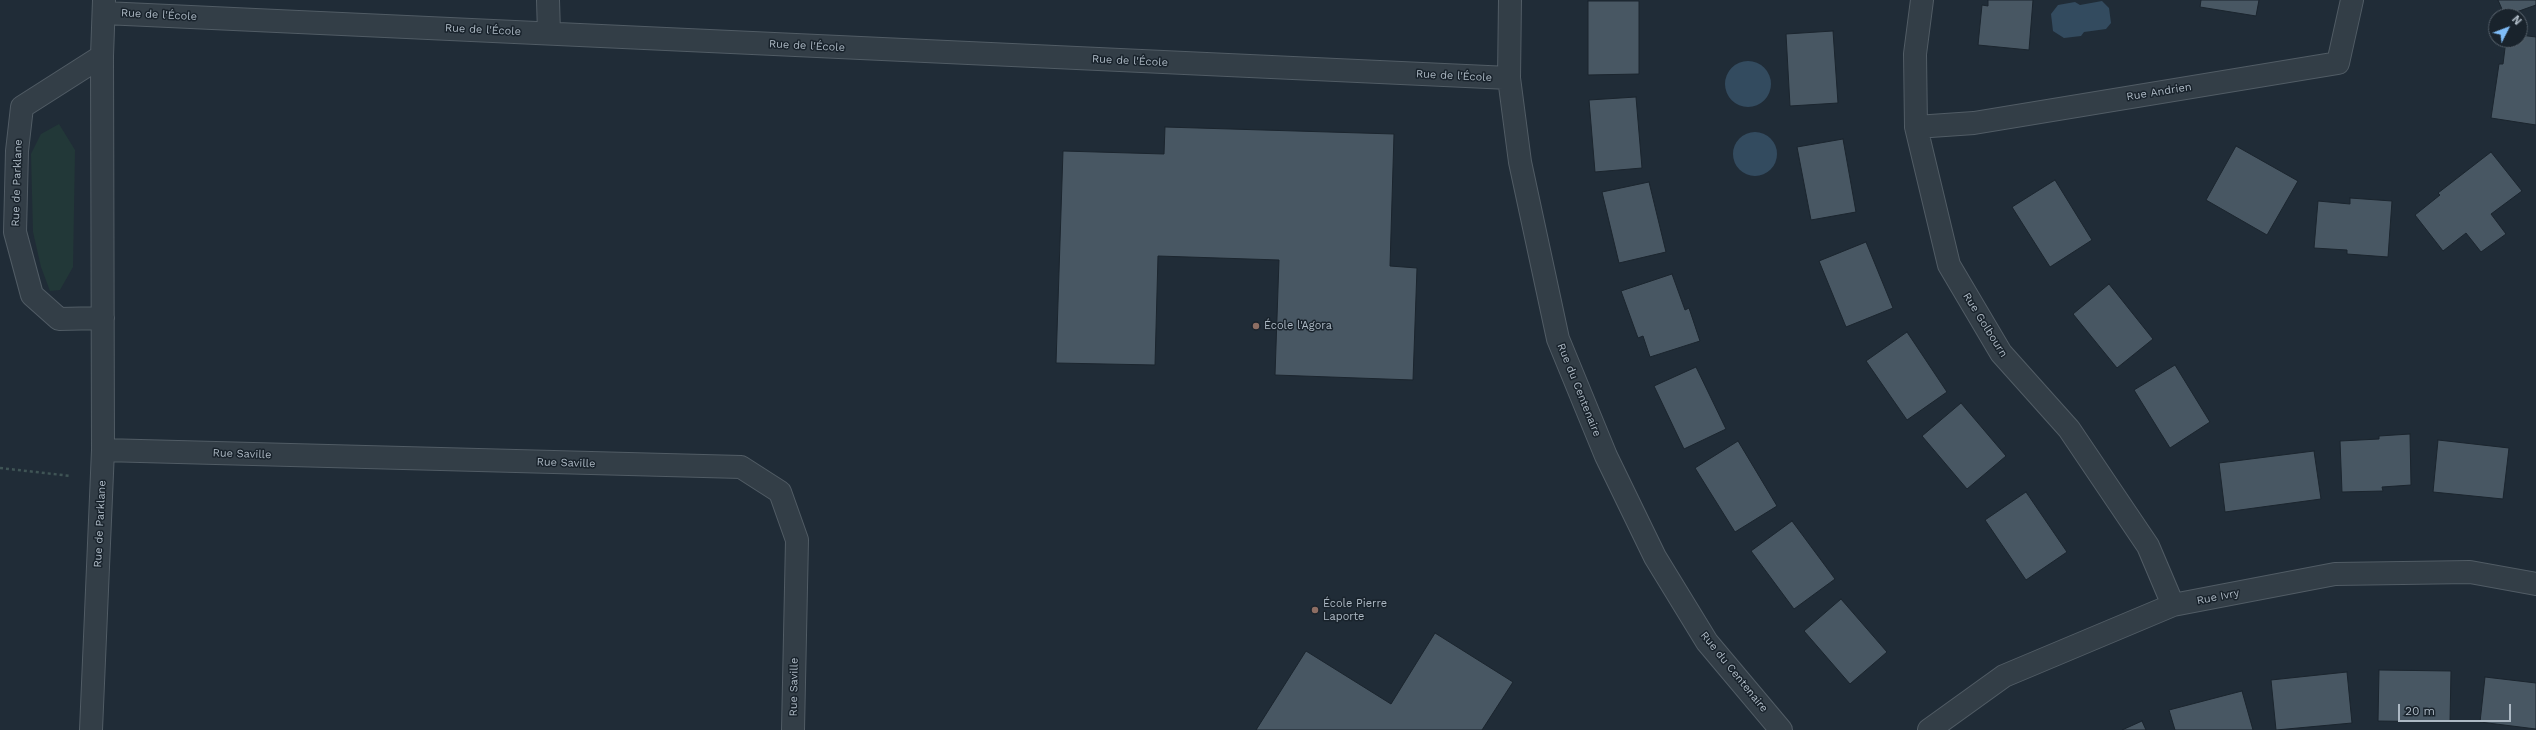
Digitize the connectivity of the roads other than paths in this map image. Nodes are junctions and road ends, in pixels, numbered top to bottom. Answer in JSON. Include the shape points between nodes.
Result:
{"nodes":[{"id":1,"x":548,"y":0,"type":"edge"},
{"id":2,"x":1510,"y":0,"type":"edge"},
{"id":3,"x":1922,"y":0,"type":"edge"},
{"id":4,"x":2352,"y":0,"type":"edge"},
{"id":5,"x":104,"y":6,"type":"edge"},
{"id":6,"x":549,"y":33,"type":"junction"},
{"id":7,"x":102,"y":56,"type":"junction"},
{"id":8,"x":1510,"y":78,"type":"junction"},
{"id":9,"x":1916,"y":127,"type":"junction"},
{"id":10,"x":103,"y":318,"type":"junction"},
{"id":11,"x":103,"y":450,"type":"junction"},
{"id":12,"x":2536,"y":584,"type":"edge"},
{"id":13,"x":2173,"y":605,"type":"junction"},
{"id":14,"x":91,"y":730,"type":"edge"},
{"id":15,"x":793,"y":730,"type":"edge"},
{"id":16,"x":1781,"y":730,"type":"edge"},
{"id":17,"x":1929,"y":730,"type":"edge"}],
"edges":[{"from":1,"to":6,"type":"street"},
{"from":2,"to":8,"type":"street","name":"Rue du Centenaire"},
{"from":3,"to":9,"type":"street","name":"Rue Golbourn","via":[[1914,54]]},
{"from":4,"to":9,"type":"street","name":"Rue Andrien","via":[[2338,63],[1974,123]]},
{"from":5,"to":6,"type":"street","name":"Rue de l'École"},
{"from":5,"to":7,"type":"street","name":"Rue de Parklane"},
{"from":6,"to":8,"type":"street","name":"Rue de l'École"},
{"from":7,"to":10,"type":"street","name":"Rue de Parklane"},
{"from":7,"to":10,"type":"street","name":"Rue de Parklane","via":[[22,107],[17,151],[15,232],[32,295],[59,319]]},
{"from":8,"to":16,"type":"street","name":"Rue du Centenaire","via":[[1520,162],[1558,339],[1606,456],[1655,557],[1707,642]]},
{"from":9,"to":13,"type":"street","name":"Rue Golbourn","via":[[1949,265],[2001,353],[2069,429],[2148,546]]},
{"from":10,"to":11,"type":"street","name":"Rue de Parklane"},
{"from":11,"to":14,"type":"street","name":"Rue de Parklane"},
{"from":11,"to":15,"type":"street","name":"Rue Saville","via":[[741,467],[780,492],[797,540]]},
{"from":12,"to":13,"type":"street","name":"Rue Ivry","via":[[2470,572],[2336,574]]},
{"from":13,"to":17,"type":"street","name":"Rue Ivry","via":[[2004,676]]}]}
